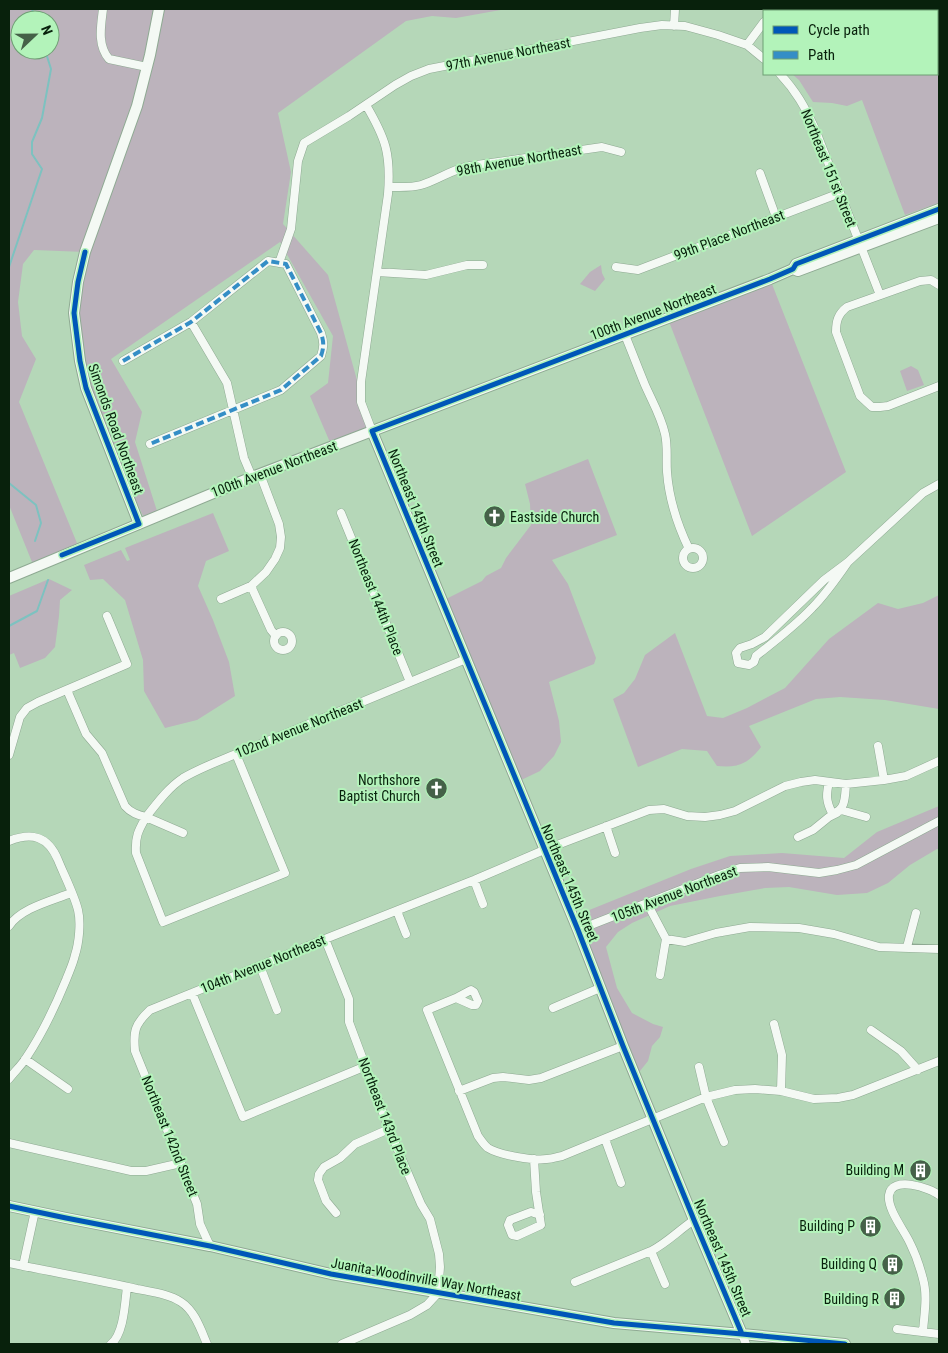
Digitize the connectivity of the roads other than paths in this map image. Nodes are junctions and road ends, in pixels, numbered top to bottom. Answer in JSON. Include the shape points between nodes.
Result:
{"nodes":[{"id":1,"x":103,"y":9,"type":"edge"},
{"id":2,"x":159,"y":9,"type":"edge"},
{"id":3,"x":674,"y":9,"type":"edge"},
{"id":4,"x":763,"y":23,"type":"edge"},
{"id":5,"x":674,"y":26,"type":"junction"},
{"id":6,"x":747,"y":45,"type":"junction"},
{"id":7,"x":763,"y":58,"type":"edge"},
{"id":8,"x":147,"y":67,"type":"junction"},
{"id":9,"x":781,"y":75,"type":"edge"},
{"id":10,"x":366,"y":105,"type":"junction"},
{"id":11,"x":620,"y":152,"type":"dead end"},
{"id":12,"x":760,"y":173,"type":"dead end"},
{"id":13,"x":389,"y":188,"type":"junction"},
{"id":14,"x":840,"y":193,"type":"junction"},
{"id":15,"x":939,"y":209,"type":"edge"},
{"id":16,"x":776,"y":217,"type":"junction"},
{"id":17,"x":939,"y":218,"type":"edge"},
{"id":18,"x":860,"y":244,"type":"junction"},
{"id":19,"x":279,"y":263,"type":"junction"},
{"id":20,"x":483,"y":265,"type":"dead end"},
{"id":21,"x":616,"y":267,"type":"dead end"},
{"id":22,"x":377,"y":272,"type":"junction"},
{"id":23,"x":938,"y":284,"type":"edge"},
{"id":24,"x":880,"y":295,"type":"junction"},
{"id":25,"x":191,"y":322,"type":"junction"},
{"id":26,"x":625,"y":335,"type":"junction"},
{"id":27,"x":123,"y":361,"type":"dead end"},
{"id":28,"x":939,"y":386,"type":"edge"},
{"id":29,"x":234,"y":409,"type":"junction"},
{"id":30,"x":372,"y":431,"type":"junction"},
{"id":31,"x":150,"y":444,"type":"dead end"},
{"id":32,"x":256,"y":476,"type":"junction"},
{"id":33,"x":939,"y":484,"type":"edge"},
{"id":34,"x":341,"y":513,"type":"dead end"},
{"id":35,"x":139,"y":524,"type":"junction"},
{"id":36,"x":689,"y":549,"type":"dead end"},
{"id":37,"x":848,"y":562,"type":"junction"},
{"id":38,"x":9,"y":578,"type":"edge"},
{"id":39,"x":251,"y":586,"type":"junction"},
{"id":40,"x":221,"y":599,"type":"dead end"},
{"id":41,"x":107,"y":616,"type":"dead end"},
{"id":42,"x":276,"y":636,"type":"dead end"},
{"id":43,"x":466,"y":659,"type":"junction"},
{"id":44,"x":410,"y":682,"type":"junction"},
{"id":45,"x":68,"y":690,"type":"junction"},
{"id":46,"x":878,"y":746,"type":"dead end"},
{"id":47,"x":236,"y":754,"type":"junction"},
{"id":48,"x":9,"y":755,"type":"edge"},
{"id":49,"x":939,"y":761,"type":"edge"},
{"id":50,"x":884,"y":780,"type":"junction"},
{"id":51,"x":829,"y":782,"type":"junction"},
{"id":52,"x":846,"y":784,"type":"junction"},
{"id":53,"x":839,"y":811,"type":"junction"},
{"id":54,"x":866,"y":817,"type":"dead end"},
{"id":55,"x":146,"y":818,"type":"junction"},
{"id":56,"x":939,"y":821,"type":"edge"},
{"id":57,"x":606,"y":826,"type":"junction"},
{"id":58,"x":182,"y":833,"type":"dead end"},
{"id":59,"x":798,"y":837,"type":"dead end"},
{"id":60,"x":9,"y":841,"type":"edge"},
{"id":61,"x":544,"y":850,"type":"junction"},
{"id":62,"x":615,"y":853,"type":"dead end"},
{"id":63,"x":474,"y":880,"type":"junction"},
{"id":64,"x":71,"y":893,"type":"junction"},
{"id":65,"x":647,"y":903,"type":"junction"},
{"id":66,"x":483,"y":904,"type":"dead end"},
{"id":67,"x":397,"y":911,"type":"junction"},
{"id":68,"x":916,"y":913,"type":"dead end"},
{"id":69,"x":9,"y":926,"type":"edge"},
{"id":70,"x":578,"y":930,"type":"junction"},
{"id":71,"x":406,"y":934,"type":"dead end"},
{"id":72,"x":325,"y":939,"type":"junction"},
{"id":73,"x":666,"y":940,"type":"junction"},
{"id":74,"x":907,"y":947,"type":"junction"},
{"id":75,"x":939,"y":949,"type":"edge"},
{"id":76,"x":260,"y":966,"type":"junction"},
{"id":77,"x":660,"y":975,"type":"dead end"},
{"id":78,"x":600,"y":988,"type":"junction"},
{"id":79,"x":192,"y":992,"type":"junction"},
{"id":80,"x":456,"y":998,"type":"dead end"},
{"id":81,"x":553,"y":1008,"type":"dead end"},
{"id":82,"x":277,"y":1010,"type":"dead end"},
{"id":83,"x":774,"y":1024,"type":"dead end"},
{"id":84,"x":136,"y":1026,"type":"joint"},
{"id":85,"x":870,"y":1030,"type":"dead end"},
{"id":86,"x":623,"y":1046,"type":"junction"},
{"id":87,"x":25,"y":1059,"type":"junction"},
{"id":88,"x":939,"y":1061,"type":"edge"},
{"id":89,"x":366,"y":1066,"type":"junction"},
{"id":90,"x":699,"y":1067,"type":"dead end"},
{"id":91,"x":918,"y":1070,"type":"junction"},
{"id":92,"x":9,"y":1079,"type":"edge"},
{"id":93,"x":68,"y":1089,"type":"dead end"},
{"id":94,"x":459,"y":1091,"type":"junction"},
{"id":95,"x":781,"y":1091,"type":"junction"},
{"id":96,"x":706,"y":1097,"type":"junction"},
{"id":97,"x":653,"y":1118,"type":"junction"},
{"id":98,"x":390,"y":1130,"type":"junction"},
{"id":99,"x":605,"y":1139,"type":"junction"},
{"id":100,"x":724,"y":1142,"type":"dead end"},
{"id":101,"x":9,"y":1143,"type":"edge"},
{"id":102,"x":534,"y":1159,"type":"junction"},
{"id":103,"x":181,"y":1163,"type":"junction"},
{"id":104,"x":621,"y":1184,"type":"dead end"},
{"id":105,"x":939,"y":1195,"type":"edge"},
{"id":106,"x":9,"y":1206,"type":"edge"},
{"id":107,"x":35,"y":1211,"type":"junction"},
{"id":108,"x":336,"y":1213,"type":"dead end"},
{"id":109,"x":540,"y":1215,"type":"dead end"},
{"id":110,"x":694,"y":1220,"type":"junction"},
{"id":111,"x":210,"y":1246,"type":"junction"},
{"id":112,"x":651,"y":1251,"type":"junction"},
{"id":113,"x":9,"y":1263,"type":"edge"},
{"id":114,"x":23,"y":1266,"type":"junction"},
{"id":115,"x":575,"y":1282,"type":"dead end"},
{"id":116,"x":665,"y":1284,"type":"dead end"},
{"id":117,"x":127,"y":1287,"type":"junction"},
{"id":118,"x":438,"y":1293,"type":"junction"},
{"id":119,"x":897,"y":1329,"type":"dead end"},
{"id":120,"x":923,"y":1332,"type":"junction"},
{"id":121,"x":742,"y":1334,"type":"junction"},
{"id":122,"x":939,"y":1334,"type":"edge"},
{"id":123,"x":111,"y":1344,"type":"edge"},
{"id":124,"x":207,"y":1344,"type":"edge"},
{"id":125,"x":342,"y":1344,"type":"edge"},
{"id":126,"x":746,"y":1344,"type":"edge"},
{"id":127,"x":845,"y":1344,"type":"edge"}],
"edges":[{"from":1,"to":8,"type":"street","via":[[100,38],[108,59]]},
{"from":2,"to":8,"type":"main road","name":"Simonds Road Northeast"},
{"from":3,"to":5,"type":"street"},
{"from":4,"to":6,"type":"street"},
{"from":5,"to":6,"type":"street","name":"97th Avenue Northeast","via":[[685,26]]},
{"from":5,"to":10,"type":"street","name":"97th Avenue Northeast","via":[[640,28],[429,70],[411,76]]},
{"from":6,"to":7,"type":"street"},
{"from":8,"to":35,"type":"main road","name":"Simonds Road Northeast","via":[[137,106],[85,252],[74,313],[86,388]]},
{"from":9,"to":14,"type":"street","name":"Northeast 151st Street","via":[[804,106]]},
{"from":10,"to":13,"type":"street","name":"Northeast 145th Street","via":[[386,145],[390,165]]},
{"from":10,"to":19,"type":"street","name":"97th Avenue Northeast","via":[[304,143],[298,161],[291,229]]},
{"from":11,"to":13,"type":"street","name":"98th Avenue Northeast","via":[[602,147],[470,166],[412,187]]},
{"from":12,"to":16,"type":"street"},
{"from":13,"to":22,"type":"street","name":"Northeast 145th Street"},
{"from":14,"to":16,"type":"street","name":"99th Place Northeast"},
{"from":14,"to":18,"type":"street","name":"Northeast 151st Street"},
{"from":15,"to":18,"type":"main road","name":"100th Avenue Northeast"},
{"from":16,"to":21,"type":"street","name":"99th Place Northeast","via":[[638,270]]},
{"from":17,"to":18,"type":"main road","name":"100th Avenue Northeast"},
{"from":18,"to":24,"type":"street","name":"Northeast 151st Street"},
{"from":18,"to":26,"type":"main road","name":"100th Avenue Northeast","via":[[796,264],[793,269]]},
{"from":19,"to":25,"type":"street","via":[[268,261]]},
{"from":19,"to":29,"type":"street","via":[[286,264],[321,333],[324,349],[321,356],[281,390]]},
{"from":20,"to":22,"type":"street","via":[[467,265],[426,275]]},
{"from":22,"to":30,"type":"street","name":"Northeast 145th Street","via":[[361,382],[361,402]]},
{"from":23,"to":24,"type":"street","via":[[931,280],[920,281]]},
{"from":24,"to":28,"type":"street","via":[[847,307],[837,319],[836,332],[860,396],[880,408]]},
{"from":25,"to":27,"type":"street"},
{"from":25,"to":29,"type":"street","via":[[227,383]]},
{"from":26,"to":30,"type":"main road","name":"100th Avenue Northeast"},
{"from":26,"to":36,"type":"street","via":[[665,432],[670,494]]},
{"from":29,"to":31,"type":"street"},
{"from":29,"to":32,"type":"street","via":[[244,458]]},
{"from":30,"to":32,"type":"main road","name":"100th Avenue Northeast"},
{"from":30,"to":43,"type":"main road","name":"Northeast 145th Street"},
{"from":32,"to":35,"type":"main road","name":"100th Avenue Northeast"},
{"from":32,"to":39,"type":"street","via":[[279,524],[280,548],[276,559]]},
{"from":33,"to":37,"type":"street","via":[[923,493]]},
{"from":34,"to":44,"type":"street","name":"Northeast 144th Place"},
{"from":35,"to":38,"type":"main road","name":"100th Avenue Northeast"},
{"from":37,"to":37,"type":"street","via":[[824,580],[765,637],[740,648],[736,653],[738,663],[749,665],[754,662],[756,656],[812,608]]},
{"from":39,"to":40,"type":"street"},
{"from":39,"to":42,"type":"street"},
{"from":41,"to":45,"type":"street","via":[[127,664]]},
{"from":43,"to":44,"type":"street","name":"102nd Avenue Northeast"},
{"from":43,"to":61,"type":"main road","name":"Northeast 145th Street"},
{"from":44,"to":47,"type":"street","name":"102nd Avenue Northeast"},
{"from":45,"to":48,"type":"street","via":[[28,708],[20,717]]},
{"from":45,"to":55,"type":"street","via":[[86,734],[102,753],[125,806]]},
{"from":46,"to":50,"type":"street"},
{"from":47,"to":55,"type":"street","name":"102nd Avenue Northeast","via":[[182,779],[159,800]]},
{"from":47,"to":55,"type":"street","name":"102nd Avenue Northeast","via":[[285,873],[162,922],[136,853],[138,832]]},
{"from":49,"to":50,"type":"street","name":"104th Avenue Northeast","via":[[906,776]]},
{"from":50,"to":52,"type":"street","name":"104th Avenue Northeast"},
{"from":51,"to":52,"type":"street","name":"104th Avenue Northeast"},
{"from":51,"to":53,"type":"street","via":[[828,804],[832,813]]},
{"from":51,"to":57,"type":"street","name":"104th Avenue Northeast","via":[[815,780],[785,786],[735,812],[720,815],[688,816],[664,809],[649,810]]},
{"from":52,"to":53,"type":"street"},
{"from":53,"to":54,"type":"street"},
{"from":53,"to":59,"type":"street","via":[[814,830]]},
{"from":55,"to":58,"type":"street"},
{"from":56,"to":65,"type":"street","name":"105th Avenue Northeast","via":[[856,865],[820,873],[768,867],[740,868]]},
{"from":57,"to":61,"type":"street","name":"104th Avenue Northeast"},
{"from":57,"to":62,"type":"street"},
{"from":60,"to":64,"type":"street","via":[[30,836],[46,842],[54,851]]},
{"from":61,"to":63,"type":"street","name":"104th Avenue Northeast"},
{"from":61,"to":70,"type":"main road","name":"Northeast 145th Street"},
{"from":63,"to":66,"type":"street"},
{"from":63,"to":67,"type":"street","name":"104th Avenue Northeast"},
{"from":64,"to":69,"type":"street","via":[[24,912]]},
{"from":64,"to":87,"type":"street","via":[[79,923],[75,955],[56,1006]]},
{"from":65,"to":70,"type":"street","name":"105th Avenue Northeast"},
{"from":65,"to":73,"type":"street"},
{"from":67,"to":71,"type":"street"},
{"from":67,"to":72,"type":"street","name":"104th Avenue Northeast"},
{"from":68,"to":74,"type":"street"},
{"from":70,"to":78,"type":"main road","name":"Northeast 145th Street"},
{"from":72,"to":76,"type":"street","name":"104th Avenue Northeast"},
{"from":72,"to":89,"type":"street","name":"Northeast 143rd Place","via":[[349,999],[349,1022]]},
{"from":73,"to":74,"type":"street","via":[[685,942],[750,927],[799,928],[879,947]]},
{"from":73,"to":77,"type":"street"},
{"from":74,"to":75,"type":"street"},
{"from":76,"to":79,"type":"street","name":"104th Avenue Northeast"},
{"from":76,"to":82,"type":"street"},
{"from":78,"to":81,"type":"street"},
{"from":78,"to":86,"type":"main road","name":"Northeast 145th Street"},
{"from":79,"to":84,"type":"street","name":"104th Avenue Northeast","via":[[150,1010]]},
{"from":79,"to":89,"type":"street","via":[[243,1117]]},
{"from":80,"to":94,"type":"street","via":[[427,1010]]},
{"from":83,"to":95,"type":"street","via":[[782,1055]]},
{"from":84,"to":103,"type":"street","name":"Northeast 142nd Street","via":[[135,1051]]},
{"from":85,"to":91,"type":"street","via":[[902,1051]]},
{"from":86,"to":94,"type":"street","via":[[541,1078],[493,1078]]},
{"from":86,"to":97,"type":"main road","name":"Northeast 145th Street"},
{"from":87,"to":92,"type":"street"},
{"from":87,"to":93,"type":"street"},
{"from":88,"to":91,"type":"street"},
{"from":89,"to":98,"type":"street","name":"Northeast 143rd Place"},
{"from":90,"to":96,"type":"street"},
{"from":91,"to":95,"type":"street","via":[[838,1098],[814,1099]]},
{"from":94,"to":102,"type":"street","via":[[486,1147],[502,1154]]},
{"from":95,"to":96,"type":"street","via":[[735,1090]]},
{"from":96,"to":97,"type":"street"},
{"from":96,"to":100,"type":"street"},
{"from":97,"to":99,"type":"street"},
{"from":97,"to":110,"type":"main road","name":"Northeast 145th Street"},
{"from":98,"to":108,"type":"street","via":[[355,1144],[319,1174],[326,1202]]},
{"from":98,"to":118,"type":"street","name":"Northeast 143rd Place","via":[[430,1219],[440,1254]]},
{"from":99,"to":102,"type":"street","via":[[562,1156]]},
{"from":99,"to":104,"type":"street"},
{"from":101,"to":103,"type":"street","via":[[131,1171]]},
{"from":102,"to":109,"type":"street"},
{"from":103,"to":111,"type":"street","name":"Northeast 142nd Street","via":[[198,1204],[200,1224]]},
{"from":105,"to":120,"type":"street","via":[[908,1184],[895,1187],[889,1196],[924,1280]]},
{"from":106,"to":107,"type":"main road","name":"Juanita-Woodinville Way Northeast"},
{"from":107,"to":111,"type":"main road","name":"Juanita-Woodinville Way Northeast"},
{"from":107,"to":114,"type":"street"},
{"from":110,"to":112,"type":"street","via":[[664,1245]]},
{"from":110,"to":121,"type":"main road","name":"Northeast 145th Street"},
{"from":111,"to":118,"type":"main road","name":"Juanita-Woodinville Way Northeast","via":[[330,1274]]},
{"from":112,"to":115,"type":"street"},
{"from":112,"to":116,"type":"street"},
{"from":113,"to":114,"type":"street"},
{"from":114,"to":117,"type":"street"},
{"from":117,"to":123,"type":"street","via":[[120,1328]]},
{"from":117,"to":124,"type":"street","via":[[182,1303],[198,1323]]},
{"from":118,"to":121,"type":"main road","name":"Juanita-Woodinville Way Northeast","via":[[614,1323]]},
{"from":118,"to":125,"type":"street","via":[[410,1316]]},
{"from":119,"to":120,"type":"street"},
{"from":120,"to":122,"type":"street"},
{"from":121,"to":126,"type":"street","name":"Northeast 145th Street"},
{"from":121,"to":127,"type":"main road","name":"Juanita-Woodinville Way Northeast"}]}
